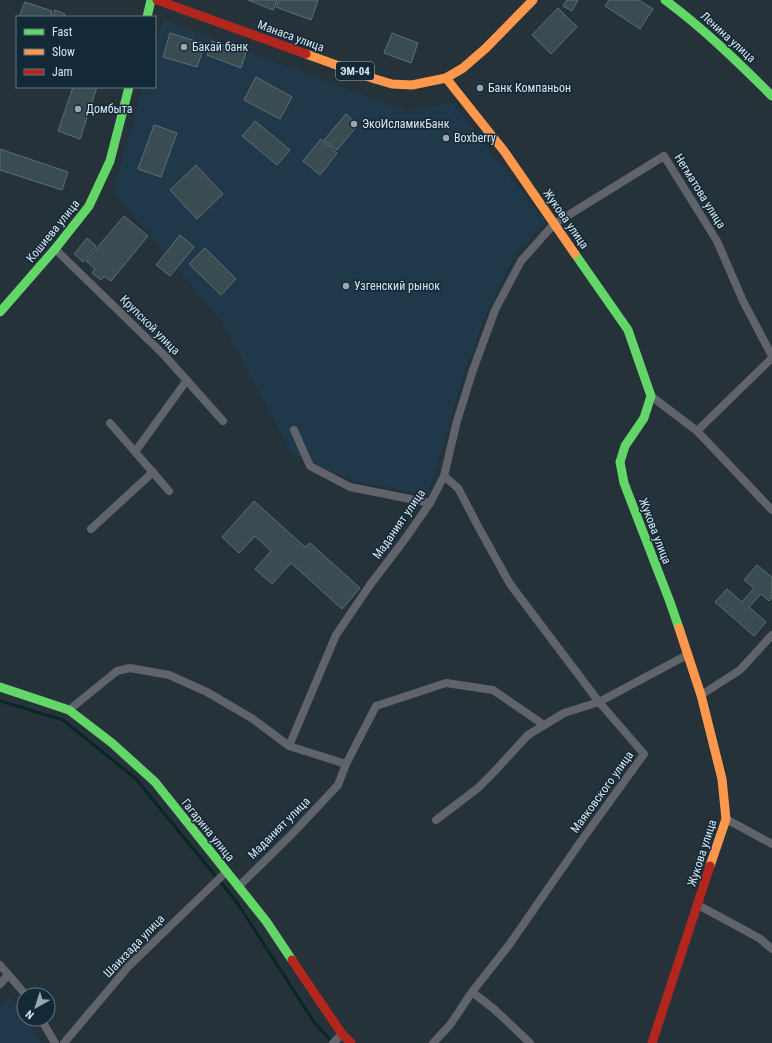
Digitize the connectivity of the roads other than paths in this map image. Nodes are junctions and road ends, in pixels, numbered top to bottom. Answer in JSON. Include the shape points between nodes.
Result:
{"nodes":[{"id":1,"x":151,"y":0,"type":"edge"},
{"id":2,"x":157,"y":0,"type":"edge"},
{"id":3,"x":533,"y":0,"type":"edge"},
{"id":4,"x":665,"y":0,"type":"edge"},
{"id":5,"x":147,"y":16,"type":"edge"},
{"id":6,"x":446,"y":78,"type":"junction"},
{"id":7,"x":129,"y":88,"type":"edge"},
{"id":8,"x":772,"y":96,"type":"edge"},
{"id":9,"x":554,"y":224,"type":"junction"},
{"id":10,"x":56,"y":249,"type":"junction"},
{"id":11,"x":0,"y":312,"type":"edge"},
{"id":12,"x":772,"y":357,"type":"edge"},
{"id":13,"x":187,"y":380,"type":"junction"},
{"id":14,"x":651,"y":396,"type":"junction"},
{"id":15,"x":224,"y":421,"type":"dead end"},
{"id":16,"x":110,"y":423,"type":"dead end"},
{"id":17,"x":294,"y":430,"type":"dead end"},
{"id":18,"x":697,"y":431,"type":"junction"},
{"id":19,"x":135,"y":452,"type":"junction"},
{"id":20,"x":153,"y":472,"type":"junction"},
{"id":21,"x":444,"y":476,"type":"junction"},
{"id":22,"x":169,"y":491,"type":"dead end"},
{"id":23,"x":430,"y":502,"type":"junction"},
{"id":24,"x":772,"y":510,"type":"edge"},
{"id":25,"x":91,"y":529,"type":"dead end"},
{"id":26,"x":772,"y":635,"type":"edge"},
{"id":27,"x":687,"y":655,"type":"junction"},
{"id":28,"x":0,"y":687,"type":"edge"},
{"id":29,"x":700,"y":695,"type":"junction"},
{"id":30,"x":599,"y":702,"type":"junction"},
{"id":31,"x":69,"y":710,"type":"junction"},
{"id":32,"x":544,"y":725,"type":"junction"},
{"id":33,"x":289,"y":746,"type":"junction"},
{"id":34,"x":346,"y":764,"type":"junction"},
{"id":35,"x":726,"y":819,"type":"junction"},
{"id":36,"x":436,"y":820,"type":"dead end"},
{"id":37,"x":772,"y":844,"type":"edge"},
{"id":38,"x":226,"y":872,"type":"junction"},
{"id":39,"x":238,"y":887,"type":"junction"},
{"id":40,"x":698,"y":905,"type":"junction"},
{"id":41,"x":772,"y":948,"type":"edge"},
{"id":42,"x":0,"y":965,"type":"edge"},
{"id":43,"x":8,"y":975,"type":"junction"},
{"id":44,"x":0,"y":984,"type":"edge"},
{"id":45,"x":19,"y":987,"type":"edge"},
{"id":46,"x":472,"y":992,"type":"junction"},
{"id":47,"x":46,"y":1027,"type":"edge"},
{"id":48,"x":342,"y":1034,"type":"junction"},
{"id":49,"x":55,"y":1043,"type":"edge"},
{"id":50,"x":64,"y":1043,"type":"edge"},
{"id":51,"x":333,"y":1043,"type":"edge"},
{"id":52,"x":351,"y":1043,"type":"edge"},
{"id":53,"x":433,"y":1043,"type":"edge"},
{"id":54,"x":530,"y":1043,"type":"edge"},
{"id":55,"x":652,"y":1043,"type":"edge"}],
"edges":[{"from":1,"to":5,"type":"street"},
{"from":2,"to":6,"type":"street","name":"Манаса улица","number":"ЭМ-04","via":[[392,84],[412,85]]},
{"from":3,"to":6,"type":"street","name":"Манаса улица","number":"ЭМ-04","via":[[486,48],[463,68]]},
{"from":4,"to":8,"type":"street","name":"Ленина улица","via":[[742,65]]},
{"from":6,"to":9,"type":"street","name":"Жукова улица","via":[[504,151]]},
{"from":7,"to":10,"type":"street","name":"Кошиева улица","via":[[110,161],[89,206]]},
{"from":9,"to":12,"type":"street","name":"Негматова улица","via":[[664,156],[717,241],[742,301]]},
{"from":9,"to":14,"type":"street","name":"Жукова улица","via":[[628,330]]},
{"from":9,"to":21,"type":"street","name":"Маданият улица","via":[[521,261],[495,310],[459,414]]},
{"from":10,"to":11,"type":"street","name":"Кошиева улица"},
{"from":10,"to":13,"type":"street","name":"Крупской улица"},
{"from":12,"to":18,"type":"street"},
{"from":13,"to":15,"type":"street","name":"Крупской улица"},
{"from":13,"to":19,"type":"street"},
{"from":14,"to":18,"type":"street"},
{"from":14,"to":27,"type":"street","name":"Жукова улица","via":[[644,418],[625,446],[620,462],[624,483],[670,602]]},
{"from":16,"to":19,"type":"street"},
{"from":17,"to":23,"type":"street","via":[[310,466],[350,486]]},
{"from":18,"to":24,"type":"street"},
{"from":19,"to":20,"type":"street"},
{"from":20,"to":22,"type":"street"},
{"from":20,"to":25,"type":"street"},
{"from":21,"to":23,"type":"street","name":"Маданият улица"},
{"from":21,"to":30,"type":"street","name":"Маяковского улица","via":[[458,488],[510,584]]},
{"from":23,"to":33,"type":"street","name":"Маданият улица","via":[[336,636]]},
{"from":26,"to":29,"type":"street","via":[[740,670]]},
{"from":27,"to":29,"type":"street","name":"Жукова улица"},
{"from":27,"to":30,"type":"street"},
{"from":28,"to":31,"type":"street","name":"Гагарина улица"},
{"from":29,"to":35,"type":"street","name":"Жукова улица","via":[[722,779]]},
{"from":30,"to":32,"type":"street","via":[[564,713]]},
{"from":30,"to":46,"type":"street","name":"Маяковского улица","via":[[644,754],[509,945]]},
{"from":31,"to":33,"type":"street","via":[[117,672],[130,668],[168,675],[207,692],[253,719]]},
{"from":31,"to":38,"type":"street","name":"Гагарина улица","via":[[112,743],[155,782]]},
{"from":32,"to":34,"type":"street","name":"Маданият улица","via":[[493,690],[446,683],[376,706]]},
{"from":32,"to":36,"type":"street","via":[[528,735],[478,788]]},
{"from":33,"to":34,"type":"street"},
{"from":34,"to":39,"type":"street","name":"Маданият улица","via":[[338,785]]},
{"from":35,"to":37,"type":"street"},
{"from":35,"to":40,"type":"street","name":"Жукова улица"},
{"from":38,"to":39,"type":"street","name":"Гагарина улица"},
{"from":38,"to":50,"type":"street","name":"Шаихзада улица","via":[[128,967]]},
{"from":39,"to":48,"type":"street","name":"Гагарина улица","via":[[266,921]]},
{"from":40,"to":41,"type":"street","via":[[759,938]]},
{"from":40,"to":55,"type":"street","name":"Жукова улица"},
{"from":42,"to":43,"type":"street"},
{"from":43,"to":44,"type":"street"},
{"from":43,"to":45,"type":"street"},
{"from":46,"to":53,"type":"street","name":"Маяковского улица","via":[[450,1026]]},
{"from":46,"to":54,"type":"street"},
{"from":47,"to":49,"type":"street"},
{"from":48,"to":51,"type":"street"},
{"from":48,"to":52,"type":"street","name":"Гагарина улица"}]}
